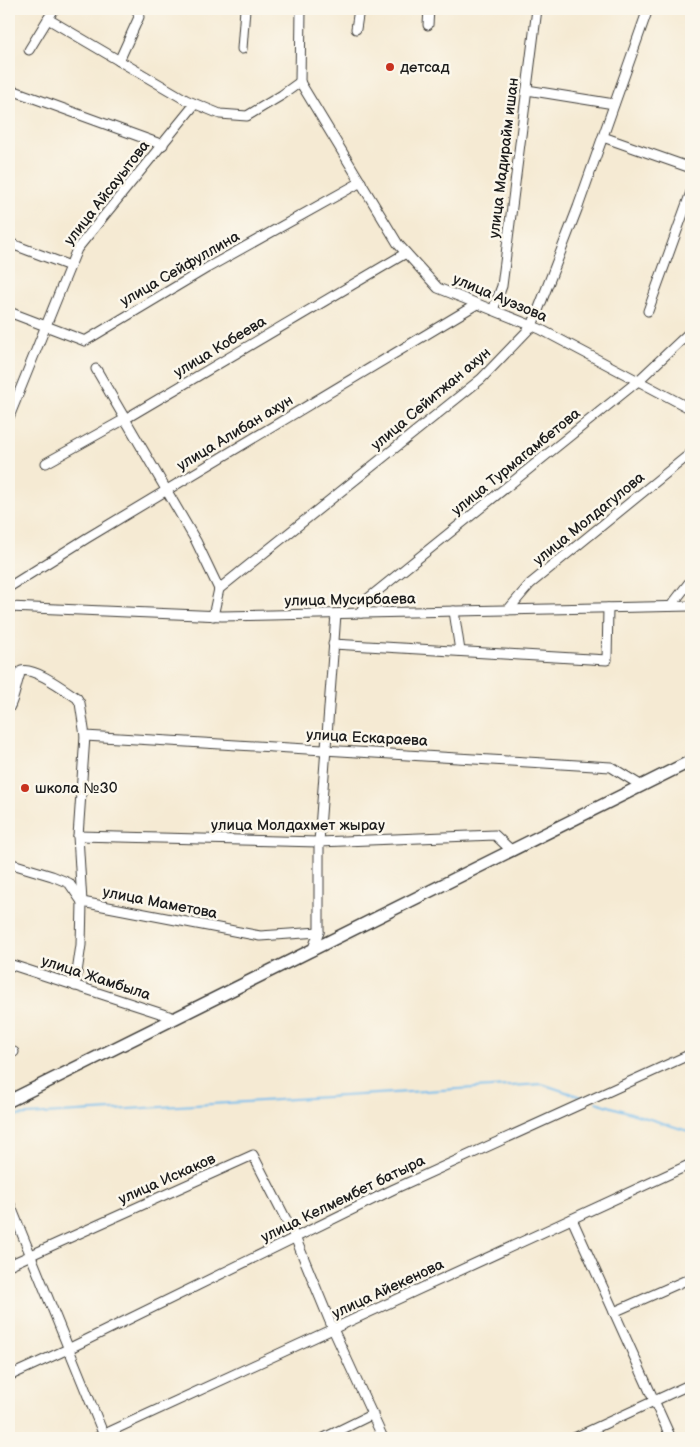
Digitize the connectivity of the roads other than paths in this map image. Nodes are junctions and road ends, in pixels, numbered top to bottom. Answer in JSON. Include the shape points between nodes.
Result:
{"nodes":[{"id":1,"x":54,"y":9,"type":"edge"},
{"id":2,"x":138,"y":9,"type":"edge"},
{"id":3,"x":245,"y":9,"type":"edge"},
{"id":4,"x":301,"y":9,"type":"edge"},
{"id":5,"x":359,"y":9,"type":"edge"},
{"id":6,"x":429,"y":9,"type":"edge"},
{"id":7,"x":537,"y":9,"type":"edge"},
{"id":8,"x":648,"y":9,"type":"edge"},
{"id":9,"x":48,"y":19,"type":"junction"},
{"id":10,"x":428,"y":25,"type":"dead end"},
{"id":11,"x":356,"y":29,"type":"dead end"},
{"id":12,"x":242,"y":49,"type":"dead end"},
{"id":13,"x":29,"y":50,"type":"dead end"},
{"id":14,"x":118,"y":60,"type":"junction"},
{"id":15,"x":300,"y":82,"type":"junction"},
{"id":16,"x":9,"y":89,"type":"edge"},
{"id":17,"x":526,"y":90,"type":"junction"},
{"id":18,"x":195,"y":104,"type":"junction"},
{"id":19,"x":614,"y":104,"type":"junction"},
{"id":20,"x":603,"y":137,"type":"junction"},
{"id":21,"x":163,"y":145,"type":"junction"},
{"id":22,"x":691,"y":168,"type":"edge"},
{"id":23,"x":361,"y":182,"type":"junction"},
{"id":24,"x":691,"y":192,"type":"edge"},
{"id":25,"x":9,"y":243,"type":"edge"},
{"id":26,"x":406,"y":253,"type":"junction"},
{"id":27,"x":70,"y":266,"type":"junction"},
{"id":28,"x":477,"y":304,"type":"junction"},
{"id":29,"x":493,"y":310,"type":"junction"},
{"id":30,"x":648,"y":311,"type":"dead end"},
{"id":31,"x":9,"y":312,"type":"edge"},
{"id":32,"x":46,"y":326,"type":"junction"},
{"id":33,"x":532,"y":326,"type":"junction"},
{"id":34,"x":691,"y":331,"type":"edge"},
{"id":35,"x":96,"y":369,"type":"dead end"},
{"id":36,"x":638,"y":381,"type":"junction"},
{"id":37,"x":12,"y":402,"type":"edge"},
{"id":38,"x":691,"y":408,"type":"edge"},
{"id":39,"x":9,"y":417,"type":"edge"},
{"id":40,"x":125,"y":419,"type":"junction"},
{"id":41,"x":691,"y":453,"type":"edge"},
{"id":42,"x":46,"y":463,"type":"dead end"},
{"id":43,"x":166,"y":490,"type":"junction"},
{"id":44,"x":691,"y":580,"type":"edge"},
{"id":45,"x":9,"y":587,"type":"edge"},
{"id":46,"x":219,"y":589,"type":"junction"},
{"id":47,"x":671,"y":606,"type":"junction"},
{"id":48,"x":691,"y":606,"type":"edge"},
{"id":49,"x":9,"y":607,"type":"edge"},
{"id":50,"x":608,"y":608,"type":"junction"},
{"id":51,"x":508,"y":610,"type":"junction"},
{"id":52,"x":454,"y":611,"type":"junction"},
{"id":53,"x":361,"y":613,"type":"junction"},
{"id":54,"x":336,"y":614,"type":"junction"},
{"id":55,"x":214,"y":616,"type":"junction"},
{"id":56,"x":333,"y":644,"type":"junction"},
{"id":57,"x":460,"y":651,"type":"junction"},
{"id":58,"x":9,"y":708,"type":"edge"},
{"id":59,"x":85,"y":736,"type":"junction"},
{"id":60,"x":326,"y":749,"type":"junction"},
{"id":61,"x":691,"y":761,"type":"edge"},
{"id":62,"x":642,"y":786,"type":"junction"},
{"id":63,"x":78,"y":836,"type":"junction"},
{"id":64,"x":319,"y":842,"type":"junction"},
{"id":65,"x":512,"y":851,"type":"junction"},
{"id":66,"x":9,"y":863,"type":"edge"},
{"id":67,"x":82,"y":902,"type":"junction"},
{"id":68,"x":319,"y":932,"type":"junction"},
{"id":69,"x":312,"y":951,"type":"junction"},
{"id":70,"x":9,"y":964,"type":"edge"},
{"id":71,"x":74,"y":986,"type":"junction"},
{"id":72,"x":175,"y":1018,"type":"junction"},
{"id":73,"x":691,"y":1054,"type":"edge"},
{"id":74,"x":9,"y":1101,"type":"edge"},
{"id":75,"x":691,"y":1164,"type":"edge"},
{"id":76,"x":9,"y":1202,"type":"edge"},
{"id":77,"x":572,"y":1219,"type":"junction"},
{"id":78,"x":295,"y":1237,"type":"junction"},
{"id":79,"x":30,"y":1255,"type":"junction"},
{"id":80,"x":9,"y":1265,"type":"edge"},
{"id":81,"x":691,"y":1278,"type":"edge"},
{"id":82,"x":614,"y":1312,"type":"junction"},
{"id":83,"x":333,"y":1329,"type":"junction"},
{"id":84,"x":68,"y":1349,"type":"junction"},
{"id":85,"x":9,"y":1376,"type":"edge"},
{"id":86,"x":691,"y":1384,"type":"edge"},
{"id":87,"x":654,"y":1401,"type":"junction"},
{"id":88,"x":373,"y":1414,"type":"junction"},
{"id":89,"x":101,"y":1437,"type":"edge"},
{"id":90,"x":324,"y":1438,"type":"edge"},
{"id":91,"x":383,"y":1438,"type":"edge"},
{"id":92,"x":574,"y":1438,"type":"edge"},
{"id":93,"x":671,"y":1438,"type":"edge"}],
"edges":[{"from":1,"to":9,"type":"street"},
{"from":2,"to":14,"type":"street","via":[[139,17]]},
{"from":3,"to":12,"type":"street"},
{"from":4,"to":15,"type":"street"},
{"from":5,"to":11,"type":"street"},
{"from":6,"to":10,"type":"street"},
{"from":7,"to":17,"type":"street","name":"улица Мадирайм ишан"},
{"from":8,"to":19,"type":"street","name":"улица Сейитжан ахун"},
{"from":9,"to":13,"type":"street"},
{"from":9,"to":14,"type":"street"},
{"from":14,"to":18,"type":"street"},
{"from":15,"to":18,"type":"street","via":[[246,116],[220,114]]},
{"from":15,"to":23,"type":"street","name":"улица Ауэзова"},
{"from":16,"to":21,"type":"street"},
{"from":17,"to":19,"type":"street"},
{"from":17,"to":29,"type":"street","name":"улица Мадирайм ишан","via":[[502,286]]},
{"from":18,"to":21,"type":"street","name":"улица Айсауытова"},
{"from":19,"to":20,"type":"street","name":"улица Сейитжан ахун"},
{"from":20,"to":22,"type":"street"},
{"from":20,"to":33,"type":"street","name":"улица Сейитжан ахун"},
{"from":21,"to":27,"type":"street","name":"улица Айсауытова","via":[[77,249]]},
{"from":23,"to":26,"type":"street","name":"улица Ауэзова"},
{"from":23,"to":32,"type":"street","name":"улица Сейфуллина","via":[[85,341]]},
{"from":24,"to":30,"type":"street"},
{"from":25,"to":27,"type":"street"},
{"from":26,"to":28,"type":"street","name":"улица Ауэзова","via":[[438,288]]},
{"from":26,"to":40,"type":"street","name":"улица Кобеева"},
{"from":27,"to":32,"type":"street","name":"улица Айсауытова"},
{"from":28,"to":29,"type":"street","name":"улица Ауэзова"},
{"from":28,"to":43,"type":"street","name":"улица Алибан ахун"},
{"from":29,"to":33,"type":"street","name":"улица Ауэзова"},
{"from":31,"to":32,"type":"street","name":"улица Сейфуллина"},
{"from":32,"to":37,"type":"street","name":"улица Айсауытова"},
{"from":33,"to":36,"type":"street","name":"улица Ауэзова"},
{"from":33,"to":46,"type":"street","name":"улица Сейитжан ахун","via":[[481,379]]},
{"from":34,"to":36,"type":"street","name":"улица Турмагамбетова"},
{"from":35,"to":40,"type":"street"},
{"from":36,"to":38,"type":"street","name":"улица Ауэзова"},
{"from":36,"to":53,"type":"street","name":"улица Турмагамбетова","via":[[365,602]]},
{"from":37,"to":39,"type":"street","name":"улица Айсауытова"},
{"from":40,"to":42,"type":"street","name":"улица Кобеева"},
{"from":40,"to":43,"type":"street"},
{"from":41,"to":51,"type":"street","name":"улица Молдагулова","via":[[530,584]]},
{"from":43,"to":45,"type":"street","name":"улица Алибан ахун"},
{"from":43,"to":46,"type":"street"},
{"from":44,"to":47,"type":"street"},
{"from":46,"to":55,"type":"street"},
{"from":47,"to":48,"type":"street","name":"улица Мусирбаева"},
{"from":47,"to":50,"type":"street","name":"улица Мусирбаева"},
{"from":49,"to":55,"type":"street","name":"улица Мусирбаева"},
{"from":50,"to":51,"type":"street","name":"улица Мусирбаева"},
{"from":50,"to":57,"type":"street","via":[[607,660]]},
{"from":51,"to":52,"type":"street","name":"улица Мусирбаева"},
{"from":52,"to":53,"type":"street","name":"улица Мусирбаева"},
{"from":52,"to":57,"type":"street"},
{"from":53,"to":54,"type":"street","name":"улица Мусирбаева"},
{"from":54,"to":55,"type":"street","name":"улица Мусирбаева"},
{"from":54,"to":56,"type":"street"},
{"from":56,"to":57,"type":"street"},
{"from":56,"to":60,"type":"street"},
{"from":58,"to":59,"type":"street","via":[[21,671],[34,672],[77,698]]},
{"from":59,"to":60,"type":"street","name":"улица Ескараева"},
{"from":59,"to":63,"type":"street"},
{"from":60,"to":62,"type":"street","name":"улица Ескараева","via":[[611,767]]},
{"from":60,"to":64,"type":"street"},
{"from":61,"to":62,"type":"main road"},
{"from":62,"to":65,"type":"main road"},
{"from":63,"to":64,"type":"street","name":"улица Молдахмет жырау"},
{"from":63,"to":67,"type":"street"},
{"from":64,"to":65,"type":"street","name":"улица Молдахмет жырау","via":[[495,835]]},
{"from":64,"to":68,"type":"street"},
{"from":65,"to":69,"type":"main road"},
{"from":66,"to":67,"type":"street","name":"улица Маметова","via":[[69,883]]},
{"from":67,"to":68,"type":"street","name":"улица Маметова","via":[[260,936]]},
{"from":67,"to":71,"type":"street","via":[[81,945]]},
{"from":68,"to":69,"type":"street"},
{"from":69,"to":72,"type":"main road"},
{"from":70,"to":71,"type":"street","name":"улица Жамбыла"},
{"from":71,"to":72,"type":"street","name":"улица Жамбыла"},
{"from":72,"to":74,"type":"main road"},
{"from":73,"to":78,"type":"street","name":"улица Келмембет батыра","via":[[394,1188]]},
{"from":75,"to":77,"type":"street","name":"улица Айекенова"},
{"from":76,"to":79,"type":"street"},
{"from":77,"to":82,"type":"street"},
{"from":77,"to":83,"type":"street","name":"улица Айекенова"},
{"from":78,"to":79,"type":"street","name":"улица Искаков","via":[[253,1155]]},
{"from":78,"to":83,"type":"street"},
{"from":78,"to":84,"type":"street","name":"улица Келмембет батыра"},
{"from":79,"to":80,"type":"street","name":"улица Искаков"},
{"from":79,"to":84,"type":"street"},
{"from":81,"to":82,"type":"street"},
{"from":82,"to":87,"type":"street"},
{"from":83,"to":88,"type":"street"},
{"from":83,"to":89,"type":"street","name":"улица Айекенова"},
{"from":84,"to":85,"type":"street","name":"улица Келмембет батыра"},
{"from":84,"to":89,"type":"street"},
{"from":86,"to":87,"type":"street"},
{"from":87,"to":92,"type":"street"},
{"from":87,"to":93,"type":"street"},
{"from":88,"to":90,"type":"street"},
{"from":88,"to":91,"type":"street"}]}
